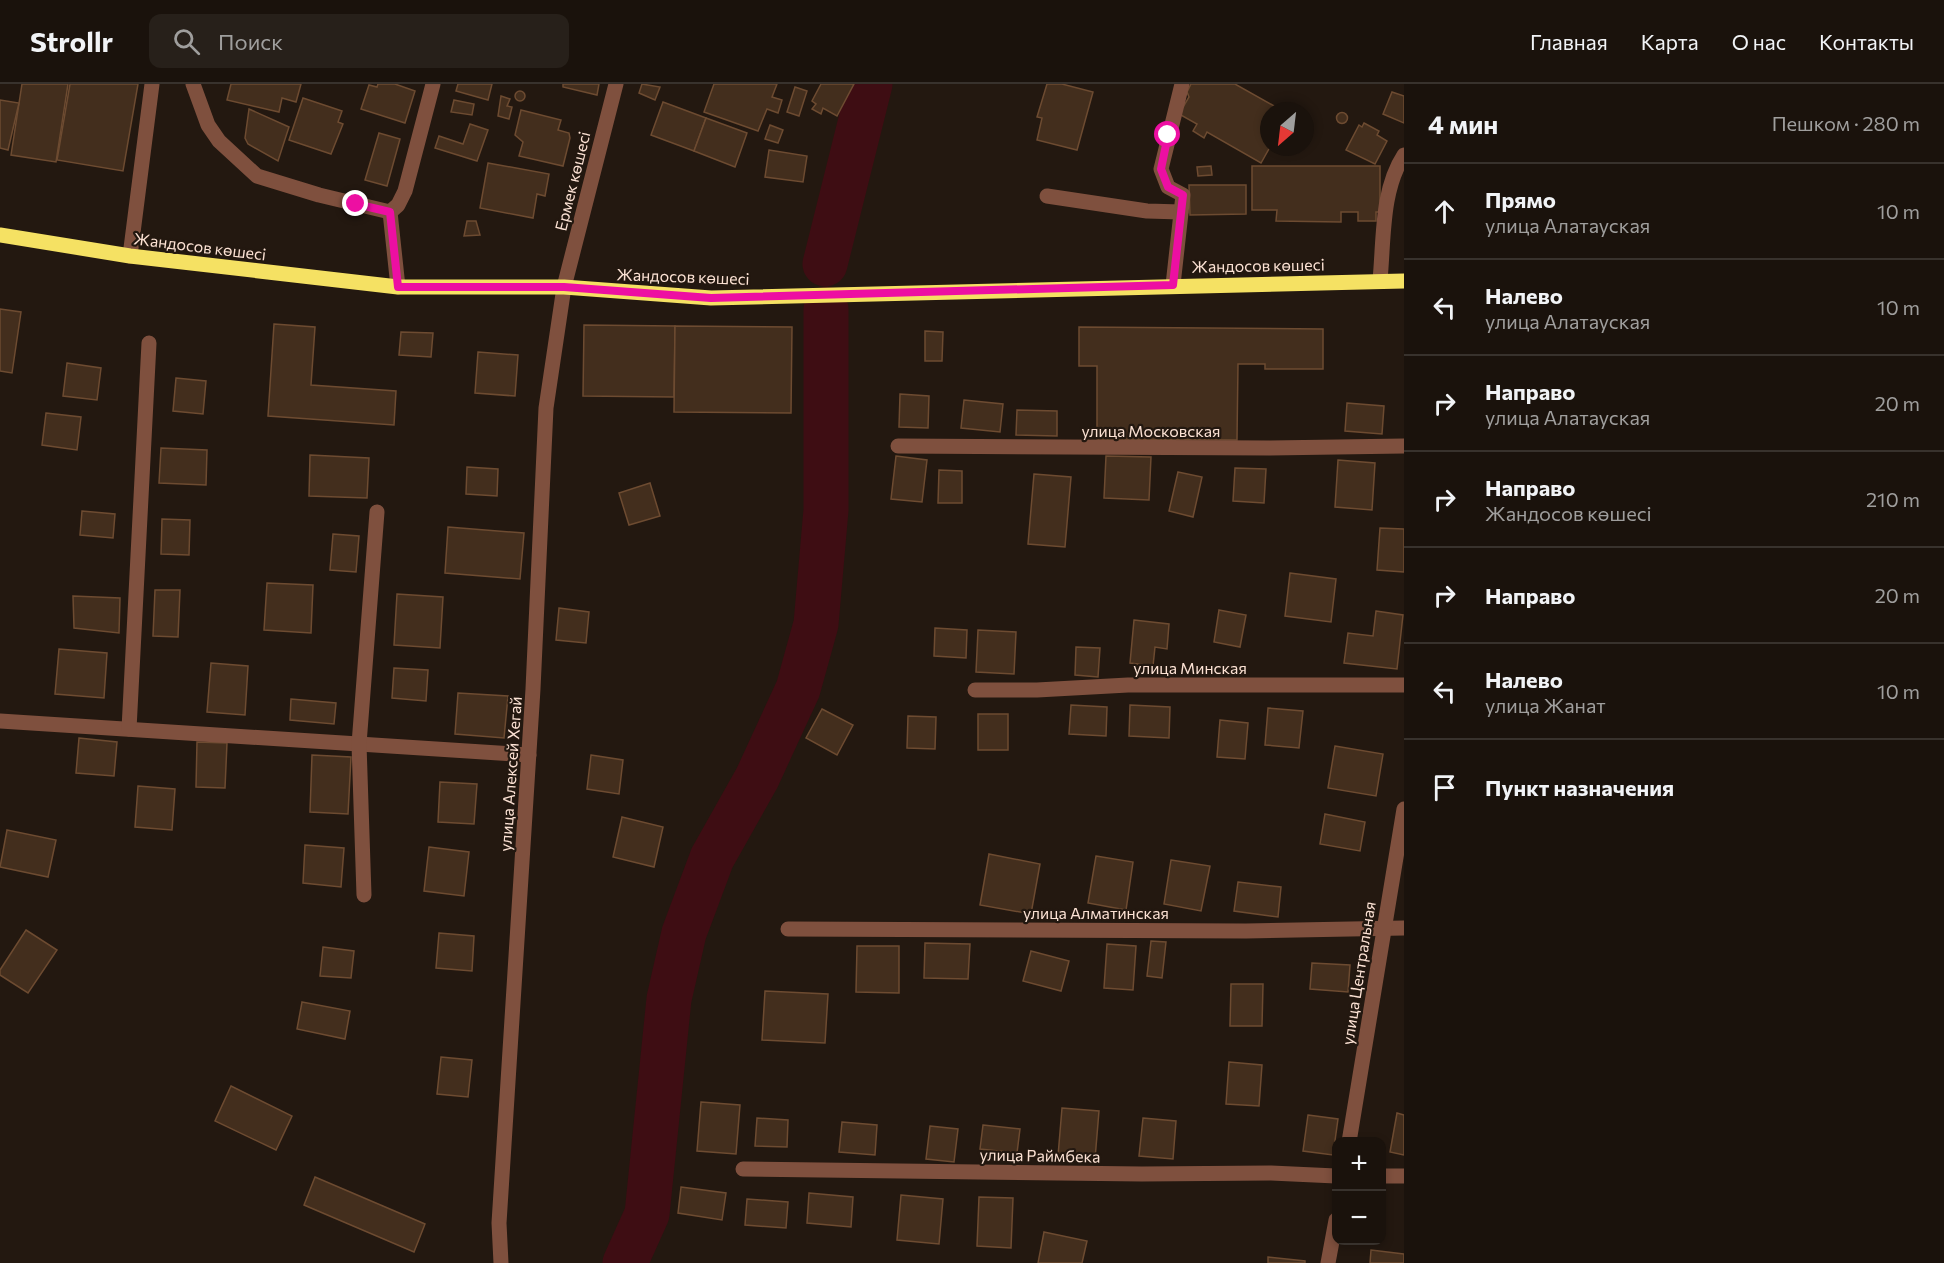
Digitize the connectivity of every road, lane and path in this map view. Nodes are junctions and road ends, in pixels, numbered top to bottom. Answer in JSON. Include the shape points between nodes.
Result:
{"nodes":[{"id":1,"x":152,"y":84,"type":"edge"},
{"id":2,"x":193,"y":84,"type":"edge"},
{"id":3,"x":433,"y":84,"type":"edge"},
{"id":4,"x":616,"y":84,"type":"edge"},
{"id":5,"x":1182,"y":84,"type":"edge"},
{"id":6,"x":1404,"y":155,"type":"edge"},
{"id":7,"x":1047,"y":196,"type":"dead end"},
{"id":8,"x":390,"y":212,"type":"junction"},
{"id":9,"x":1181,"y":212,"type":"junction"},
{"id":10,"x":0,"y":235,"type":"edge"},
{"id":11,"x":130,"y":256,"type":"junction"},
{"id":12,"x":1380,"y":280,"type":"junction"},
{"id":13,"x":1404,"y":280,"type":"edge"},
{"id":14,"x":1173,"y":285,"type":"junction"},
{"id":15,"x":398,"y":287,"type":"junction"},
{"id":16,"x":564,"y":287,"type":"junction"},
{"id":17,"x":149,"y":343,"type":"dead end"},
{"id":18,"x":898,"y":446,"type":"dead end"},
{"id":19,"x":1404,"y":446,"type":"edge"},
{"id":20,"x":377,"y":512,"type":"dead end"},
{"id":21,"x":1404,"y":685,"type":"edge"},
{"id":22,"x":975,"y":690,"type":"dead end"},
{"id":23,"x":0,"y":721,"type":"edge"},
{"id":24,"x":129,"y":729,"type":"junction"},
{"id":25,"x":359,"y":744,"type":"junction"},
{"id":26,"x":529,"y":755,"type":"junction"},
{"id":27,"x":1404,"y":809,"type":"edge"},
{"id":28,"x":364,"y":895,"type":"dead end"},
{"id":29,"x":1384,"y":928,"type":"junction"},
{"id":30,"x":1404,"y":928,"type":"edge"},
{"id":31,"x":788,"y":929,"type":"dead end"},
{"id":32,"x":1350,"y":1137,"type":"edge"},
{"id":33,"x":743,"y":1169,"type":"dead end"},
{"id":34,"x":1332,"y":1176,"type":"edge"},
{"id":35,"x":1386,"y":1176,"type":"edge"},
{"id":36,"x":1404,"y":1176,"type":"edge"},
{"id":37,"x":1332,"y":1242,"type":"edge"},
{"id":38,"x":501,"y":1263,"type":"edge"},
{"id":39,"x":1328,"y":1263,"type":"edge"}],
"edges":[{"from":1,"to":11,"type":"street"},
{"from":2,"to":8,"type":"street","via":[[208,125],[219,141],[257,176]]},
{"from":3,"to":8,"type":"street","via":[[405,191]]},
{"from":4,"to":16,"type":"street","name":"Ермек көшесі"},
{"from":5,"to":9,"type":"street","via":[[1161,169],[1168,187],[1183,195]]},
{"from":6,"to":12,"type":"street","via":[[1394,170],[1388,193]]},
{"from":7,"to":9,"type":"street","via":[[1147,211]]},
{"from":8,"to":15,"type":"street"},
{"from":9,"to":14,"type":"street"},
{"from":10,"to":11,"type":"main road","name":"Жандосов көшесі"},
{"from":11,"to":15,"type":"main road","name":"Жандосов көшесі"},
{"from":12,"to":13,"type":"main road","name":"Жандосов көшесі"},
{"from":12,"to":14,"type":"main road","name":"Жандосов көшесі"},
{"from":14,"to":16,"type":"main road","name":"Жандосов көшесі","via":[[711,298]]},
{"from":15,"to":16,"type":"main road","name":"Жандосов көшесі"},
{"from":16,"to":26,"type":"street","name":"улица Алексей Хегай","via":[[546,408]]},
{"from":17,"to":24,"type":"street"},
{"from":18,"to":19,"type":"street","name":"улица Московская"},
{"from":20,"to":25,"type":"street"},
{"from":21,"to":22,"type":"street","name":"улица Минская","via":[[1128,685]]},
{"from":23,"to":24,"type":"street"},
{"from":24,"to":25,"type":"street"},
{"from":25,"to":26,"type":"street"},
{"from":25,"to":28,"type":"street"},
{"from":26,"to":38,"type":"street","name":"улица Алексей Хегай","via":[[499,1223]]},
{"from":27,"to":29,"type":"street","name":"улица Центральная"},
{"from":29,"to":30,"type":"street","name":"улица Алматинская"},
{"from":29,"to":31,"type":"street","name":"улица Алматинская"},
{"from":29,"to":32,"type":"street","name":"улица Центральная"},
{"from":33,"to":34,"type":"street","name":"улица Раймбека"},
{"from":35,"to":36,"type":"street"},
{"from":37,"to":39,"type":"street"}]}
